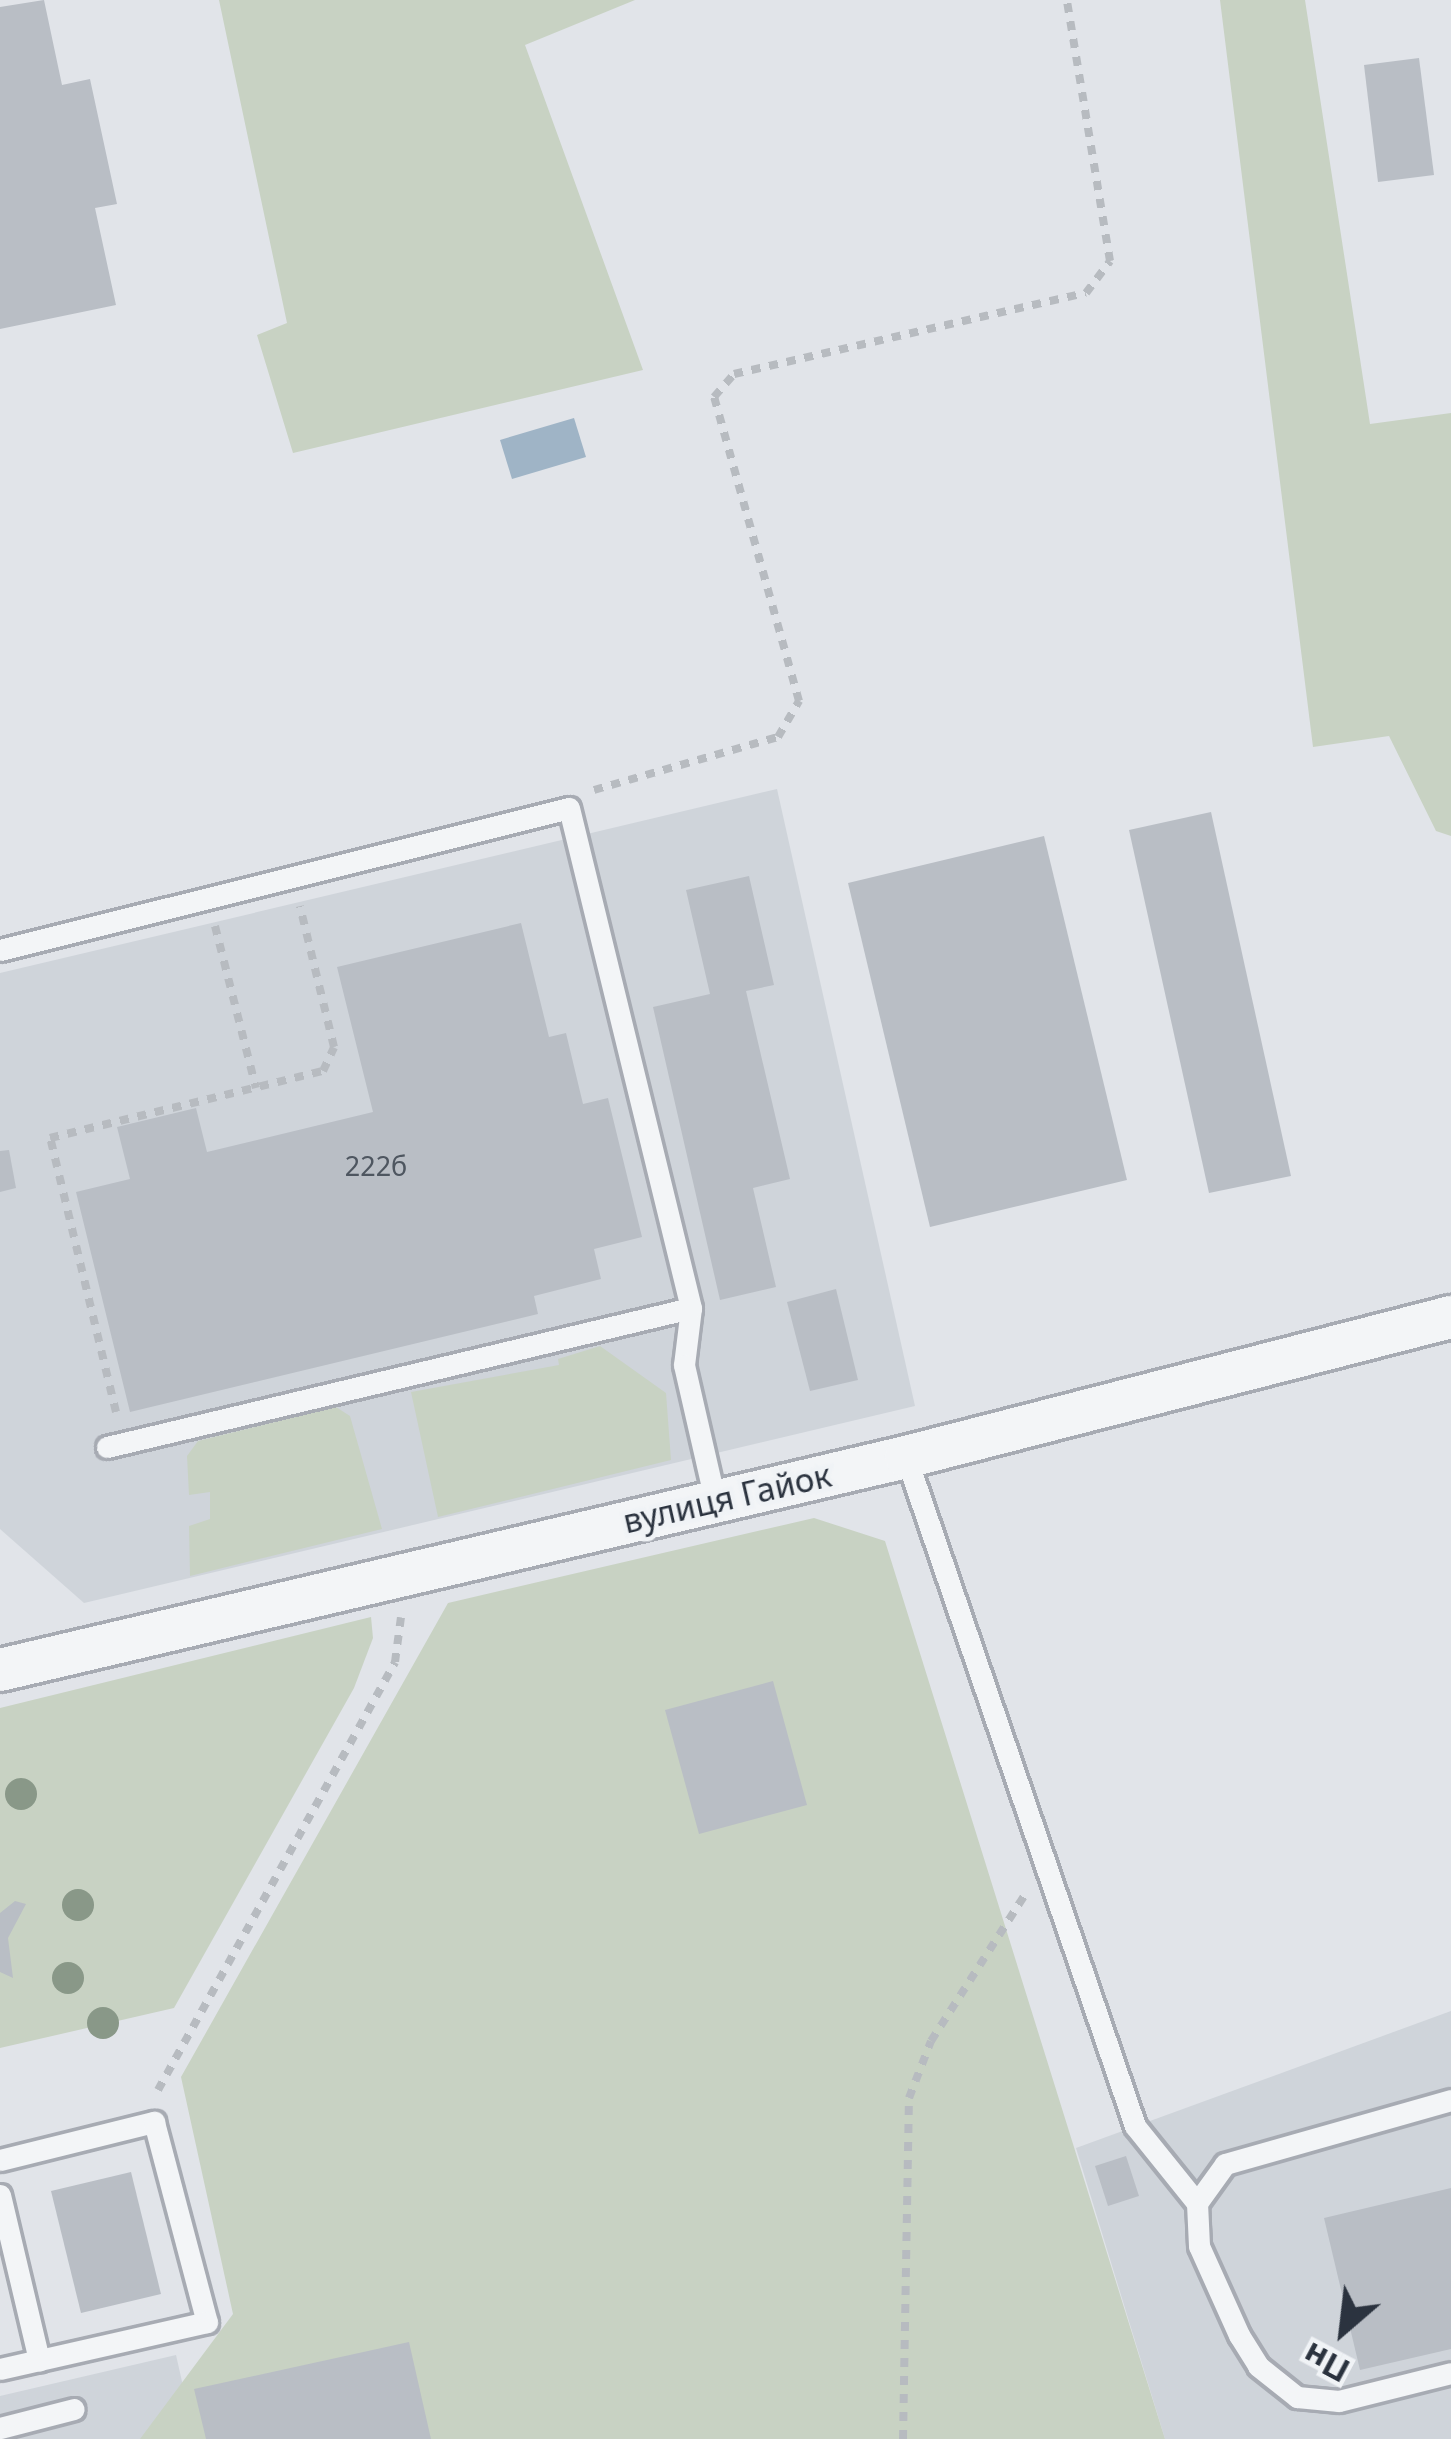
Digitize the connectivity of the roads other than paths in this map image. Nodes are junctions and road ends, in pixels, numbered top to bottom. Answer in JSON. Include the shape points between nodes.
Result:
{"nodes":[{"id":1,"x":0,"y":950,"type":"edge"},
{"id":2,"x":691,"y":1309,"type":"junction"},
{"id":3,"x":1451,"y":1317,"type":"edge"},
{"id":4,"x":115,"y":1445,"type":"road end"},
{"id":5,"x":905,"y":1457,"type":"junction"},
{"id":6,"x":715,"y":1499,"type":"junction"},
{"id":7,"x":0,"y":1670,"type":"edge"},
{"id":8,"x":1451,"y":2101,"type":"edge"},
{"id":9,"x":0,"y":2160,"type":"edge"},
{"id":10,"x":0,"y":2195,"type":"edge"},
{"id":11,"x":1197,"y":2203,"type":"junction"},
{"id":12,"x":39,"y":2360,"type":"junction"},
{"id":13,"x":0,"y":2369,"type":"edge"},
{"id":14,"x":1451,"y":2374,"type":"edge"},
{"id":15,"x":74,"y":2409,"type":"dead end"},
{"id":16,"x":0,"y":2428,"type":"edge"}],
"edges":[{"from":1,"to":2,"type":"lane","via":[[569,808]]},
{"from":2,"to":4,"type":"lane"},
{"from":2,"to":6,"type":"lane","via":[[684,1365]]},
{"from":3,"to":5,"type":"street","name":"вулиця Гайок"},
{"from":5,"to":6,"type":"street","name":"вулиця Гайок"},
{"from":5,"to":11,"type":"lane","via":[[1135,2126]]},
{"from":6,"to":7,"type":"street","name":"вулиця Гайок"},
{"from":8,"to":11,"type":"lane","via":[[1225,2164]]},
{"from":9,"to":12,"type":"lane","via":[[154,2122],[207,2322]]},
{"from":10,"to":12,"type":"lane"},
{"from":11,"to":14,"type":"lane","via":[[1199,2246],[1239,2335],[1258,2366],[1297,2397],[1339,2402]]},
{"from":12,"to":13,"type":"lane"},
{"from":15,"to":16,"type":"lane"}]}
